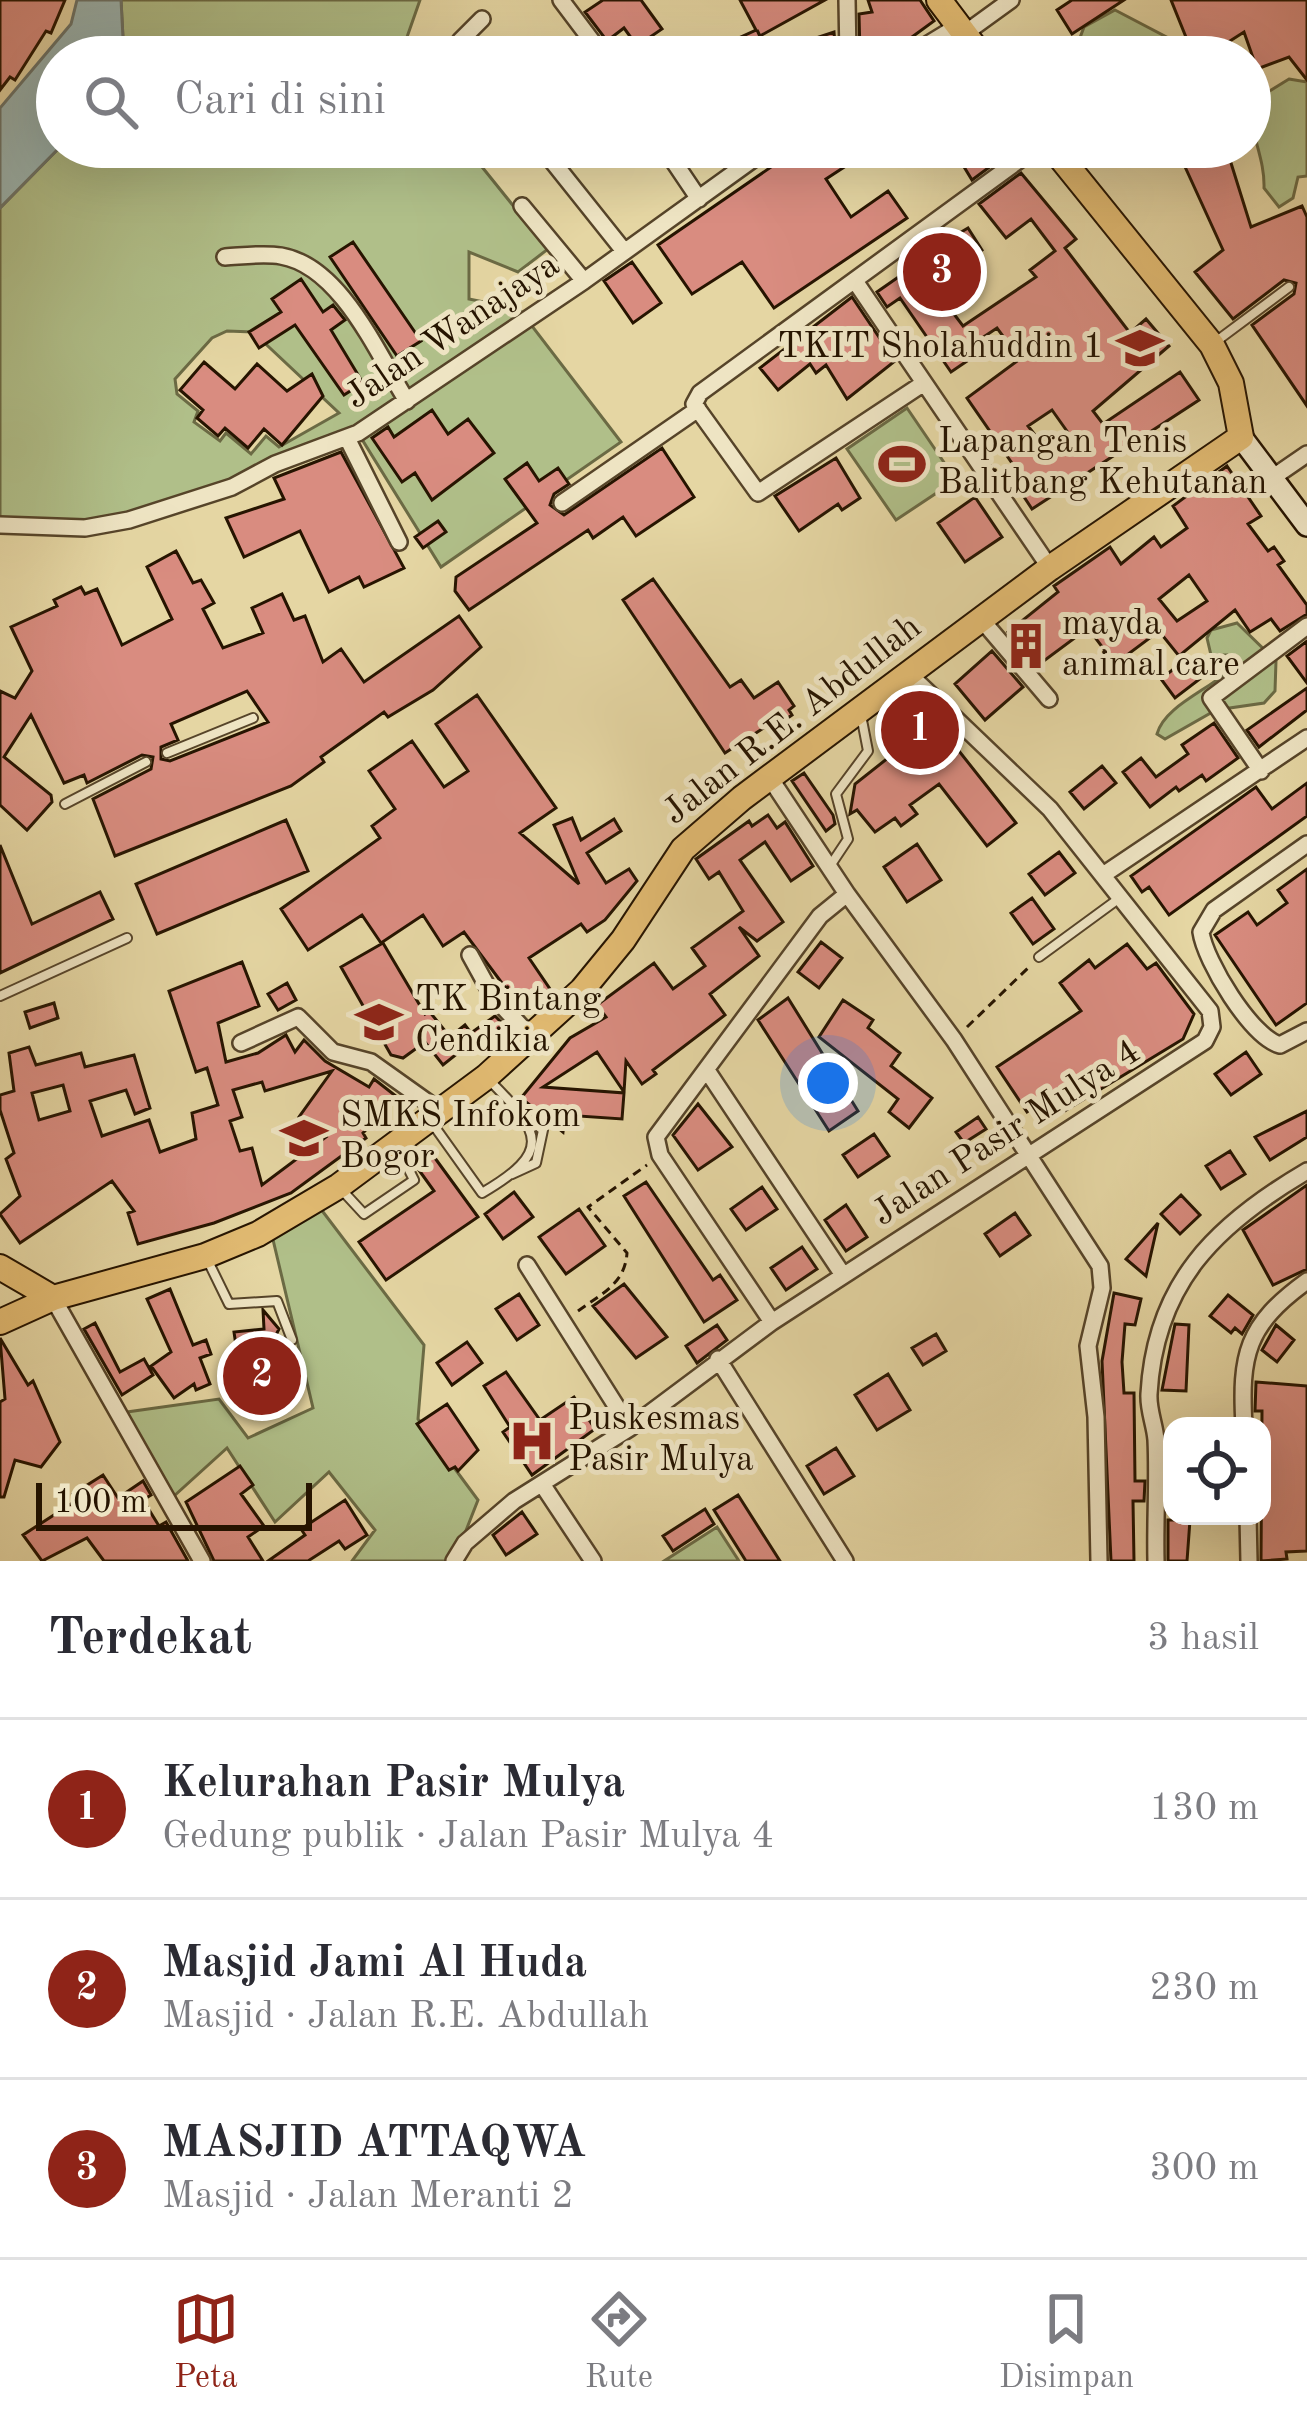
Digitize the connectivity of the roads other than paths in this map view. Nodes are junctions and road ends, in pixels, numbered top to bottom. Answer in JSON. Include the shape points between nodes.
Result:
{"nodes":[{"id":1,"x":561,"y":0,"type":"edge"},
{"id":2,"x":847,"y":0,"type":"edge"},
{"id":3,"x":939,"y":0,"type":"edge"},
{"id":4,"x":1011,"y":0,"type":"edge"},
{"id":5,"x":482,"y":19,"type":"dead end"},
{"id":6,"x":961,"y":30,"type":"junction"},
{"id":7,"x":465,"y":36,"type":"edge"},
{"id":8,"x":588,"y":36,"type":"edge"},
{"id":9,"x":848,"y":36,"type":"edge"},
{"id":10,"x":949,"y":36,"type":"edge"},
{"id":11,"x":966,"y":36,"type":"edge"},
{"id":12,"x":558,"y":168,"type":"edge"},
{"id":13,"x":678,"y":168,"type":"edge"},
{"id":14,"x":742,"y":168,"type":"edge"},
{"id":15,"x":1007,"y":168,"type":"edge"},
{"id":16,"x":1069,"y":168,"type":"edge"},
{"id":17,"x":699,"y":200,"type":"junction"},
{"id":18,"x":522,"y":206,"type":"dead end"},
{"id":19,"x":624,"y":250,"type":"junction"},
{"id":20,"x":225,"y":256,"type":"dead end"},
{"id":21,"x":584,"y":281,"type":"junction"},
{"id":22,"x":854,"y":281,"type":"junction"},
{"id":23,"x":1289,"y":287,"type":"dead end"},
{"id":24,"x":1212,"y":345,"type":"junction"},
{"id":25,"x":925,"y":383,"type":"junction"},
{"id":26,"x":407,"y":400,"type":"junction"},
{"id":27,"x":698,"y":409,"type":"junction"},
{"id":28,"x":347,"y":437,"type":"junction"},
{"id":29,"x":1241,"y":437,"type":"junction"},
{"id":30,"x":1307,"y":454,"type":"edge"},
{"id":31,"x":1272,"y":478,"type":"junction"},
{"id":32,"x":562,"y":503,"type":"dead end"},
{"id":33,"x":1307,"y":524,"type":"edge"},
{"id":34,"x":0,"y":525,"type":"edge"},
{"id":35,"x":399,"y":542,"type":"dead end"},
{"id":36,"x":1050,"y":568,"type":"junction"},
{"id":37,"x":981,"y":619,"type":"junction"},
{"id":38,"x":1307,"y":626,"type":"edge"},
{"id":39,"x":911,"y":676,"type":"junction"},
{"id":40,"x":1049,"y":700,"type":"dead end"},
{"id":41,"x":861,"y":713,"type":"junction"},
{"id":42,"x":253,"y":718,"type":"dead end"},
{"id":43,"x":1307,"y":738,"type":"edge"},
{"id":44,"x":167,"y":753,"type":"dead end"},
{"id":45,"x":146,"y":762,"type":"dead end"},
{"id":46,"x":1261,"y":770,"type":"junction"},
{"id":47,"x":770,"y":778,"type":"junction"},
{"id":48,"x":65,"y":804,"type":"dead end"},
{"id":49,"x":1307,"y":844,"type":"edge"},
{"id":50,"x":829,"y":868,"type":"junction"},
{"id":51,"x":1106,"y":873,"type":"junction"},
{"id":52,"x":847,"y":894,"type":"junction"},
{"id":53,"x":1122,"y":896,"type":"junction"},
{"id":54,"x":127,"y":938,"type":"dead end"},
{"id":55,"x":470,"y":955,"type":"dead end"},
{"id":56,"x":1039,"y":957,"type":"road end"},
{"id":57,"x":0,"y":996,"type":"edge"},
{"id":58,"x":1307,"y":1031,"type":"edge"},
{"id":59,"x":531,"y":1037,"type":"junction"},
{"id":60,"x":241,"y":1043,"type":"dead end"},
{"id":61,"x":708,"y":1072,"type":"junction"},
{"id":62,"x":486,"y":1077,"type":"junction"},
{"id":63,"x":429,"y":1120,"type":"junction"},
{"id":64,"x":394,"y":1142,"type":"junction"},
{"id":65,"x":1031,"y":1155,"type":"junction"},
{"id":66,"x":1307,"y":1171,"type":"edge"},
{"id":67,"x":339,"y":1186,"type":"junction"},
{"id":68,"x":206,"y":1256,"type":"junction"},
{"id":69,"x":527,"y":1265,"type":"dead end"},
{"id":70,"x":0,"y":1267,"type":"edge"},
{"id":71,"x":843,"y":1275,"type":"junction"},
{"id":72,"x":1307,"y":1281,"type":"edge"},
{"id":73,"x":53,"y":1298,"type":"junction"},
{"id":74,"x":0,"y":1322,"type":"edge"},
{"id":75,"x":772,"y":1322,"type":"junction"},
{"id":76,"x":292,"y":1340,"type":"dead end"},
{"id":77,"x":718,"y":1359,"type":"junction"},
{"id":78,"x":1244,"y":1417,"type":"edge"},
{"id":79,"x":630,"y":1428,"type":"junction"},
{"id":80,"x":542,"y":1484,"type":"junction"},
{"id":81,"x":1248,"y":1525,"type":"edge"},
{"id":82,"x":202,"y":1561,"type":"edge"},
{"id":83,"x":454,"y":1561,"type":"edge"},
{"id":84,"x":593,"y":1561,"type":"edge"},
{"id":85,"x":845,"y":1561,"type":"edge"},
{"id":86,"x":1099,"y":1561,"type":"edge"},
{"id":87,"x":1156,"y":1561,"type":"edge"},
{"id":88,"x":1249,"y":1561,"type":"edge"}],
"edges":[{"from":1,"to":8,"type":"street"},
{"from":2,"to":9,"type":"street"},
{"from":3,"to":6,"type":"main road"},
{"from":4,"to":6,"type":"street"},
{"from":5,"to":7,"type":"street"},
{"from":6,"to":10,"type":"street"},
{"from":6,"to":11,"type":"main road"},
{"from":12,"to":19,"type":"street"},
{"from":13,"to":17,"type":"street"},
{"from":14,"to":17,"type":"street","name":"Jalan Wanajaya"},
{"from":15,"to":22,"type":"street"},
{"from":16,"to":24,"type":"main road"},
{"from":17,"to":19,"type":"street","name":"Jalan Wanajaya"},
{"from":18,"to":21,"type":"street"},
{"from":19,"to":21,"type":"street","name":"Jalan Wanajaya"},
{"from":20,"to":26,"type":"street","via":[[283,256],[313,269]]},
{"from":21,"to":26,"type":"street","name":"Jalan Wanajaya"},
{"from":22,"to":25,"type":"street"},
{"from":22,"to":27,"type":"street","via":[[700,393]]},
{"from":23,"to":24,"type":"lane"},
{"from":24,"to":29,"type":"main road","via":[[1231,383]]},
{"from":25,"to":27,"type":"street","via":[[758,493]]},
{"from":25,"to":36,"type":"street"},
{"from":26,"to":28,"type":"street","name":"Jalan Wanajaya"},
{"from":27,"to":32,"type":"street"},
{"from":28,"to":34,"type":"street","name":"Jalan Wanajaya","via":[[128,520],[86,528]]},
{"from":28,"to":35,"type":"street"},
{"from":29,"to":31,"type":"main road"},
{"from":29,"to":36,"type":"main road","name":"Jalan R.E. Abdullah"},
{"from":30,"to":31,"type":"street"},
{"from":31,"to":33,"type":"main road"},
{"from":36,"to":37,"type":"main road","name":"Jalan R.E. Abdullah"},
{"from":37,"to":39,"type":"main road","name":"Jalan R.E. Abdullah"},
{"from":37,"to":40,"type":"street"},
{"from":38,"to":46,"type":"street","via":[[1211,698]]},
{"from":39,"to":41,"type":"main road","name":"Jalan R.E. Abdullah"},
{"from":39,"to":51,"type":"street","name":"Jalan Pasir Mulya 4"},
{"from":41,"to":47,"type":"main road","name":"Jalan R.E. Abdullah"},
{"from":41,"to":50,"type":"lane","via":[[868,751],[837,790],[848,839]]},
{"from":42,"to":44,"type":"lane"},
{"from":43,"to":46,"type":"street"},
{"from":45,"to":48,"type":"lane"},
{"from":46,"to":51,"type":"street"},
{"from":47,"to":50,"type":"street"},
{"from":47,"to":59,"type":"main road","name":"Jalan R.E. Abdullah","via":[[683,849],[623,940]]},
{"from":49,"to":58,"type":"street","via":[[1214,910],[1201,932],[1208,959],[1260,1035],[1280,1045]]},
{"from":50,"to":52,"type":"street"},
{"from":51,"to":53,"type":"street","name":"Jalan Pasir Mulya 4"},
{"from":52,"to":61,"type":"street","via":[[820,916]]},
{"from":52,"to":65,"type":"street"},
{"from":53,"to":56,"type":"lane"},
{"from":53,"to":65,"type":"street","name":"Jalan Pasir Mulya 4","via":[[1210,1011],[1212,1027],[1190,1052]]},
{"from":54,"to":57,"type":"lane"},
{"from":55,"to":59,"type":"street","via":[[492,995]]},
{"from":59,"to":62,"type":"main road","name":"Jalan R.E. Abdullah"},
{"from":60,"to":63,"type":"street","via":[[298,1017],[333,1052],[371,1062],[430,1104]]},
{"from":61,"to":71,"type":"street"},
{"from":61,"to":75,"type":"street","via":[[656,1137],[660,1155]]},
{"from":62,"to":63,"type":"main road","name":"Jalan R.E. Abdullah"},
{"from":62,"to":63,"type":"lane","via":[[530,1120],[530,1154],[500,1180],[482,1193]]},
{"from":63,"to":64,"type":"main road","name":"Jalan R.E. Abdullah"},
{"from":64,"to":67,"type":"main road","name":"Jalan R.E. Abdullah"},
{"from":64,"to":67,"type":"lane","via":[[414,1180],[364,1214]]},
{"from":65,"to":71,"type":"street","name":"Jalan Pasir Mulya 4"},
{"from":65,"to":86,"type":"street","via":[[1102,1276],[1088,1346]]},
{"from":66,"to":87,"type":"street","via":[[1226,1228],[1161,1316],[1149,1396]]},
{"from":67,"to":68,"type":"main road","name":"Jalan R.E. Abdullah"},
{"from":68,"to":73,"type":"main road","name":"Jalan R.E. Abdullah"},
{"from":68,"to":76,"type":"lane","via":[[230,1304],[277,1301]]},
{"from":69,"to":79,"type":"street"},
{"from":70,"to":73,"type":"main road"},
{"from":71,"to":75,"type":"street","name":"Jalan Pasir Mulya 4"},
{"from":72,"to":78,"type":"street","via":[[1247,1344]]},
{"from":73,"to":74,"type":"main road","name":"Jalan R.E. Abdullah"},
{"from":73,"to":82,"type":"street"},
{"from":75,"to":77,"type":"street","name":"Jalan Pasir Mulya 4"},
{"from":77,"to":79,"type":"street","name":"Jalan Pasir Mulya 4"},
{"from":77,"to":85,"type":"street"},
{"from":79,"to":80,"type":"street","name":"Jalan Pasir Mulya 4"},
{"from":80,"to":83,"type":"street","name":"Jalan Pasir Mulya 4","via":[[465,1543]]},
{"from":80,"to":84,"type":"street"},
{"from":81,"to":88,"type":"street"}]}
